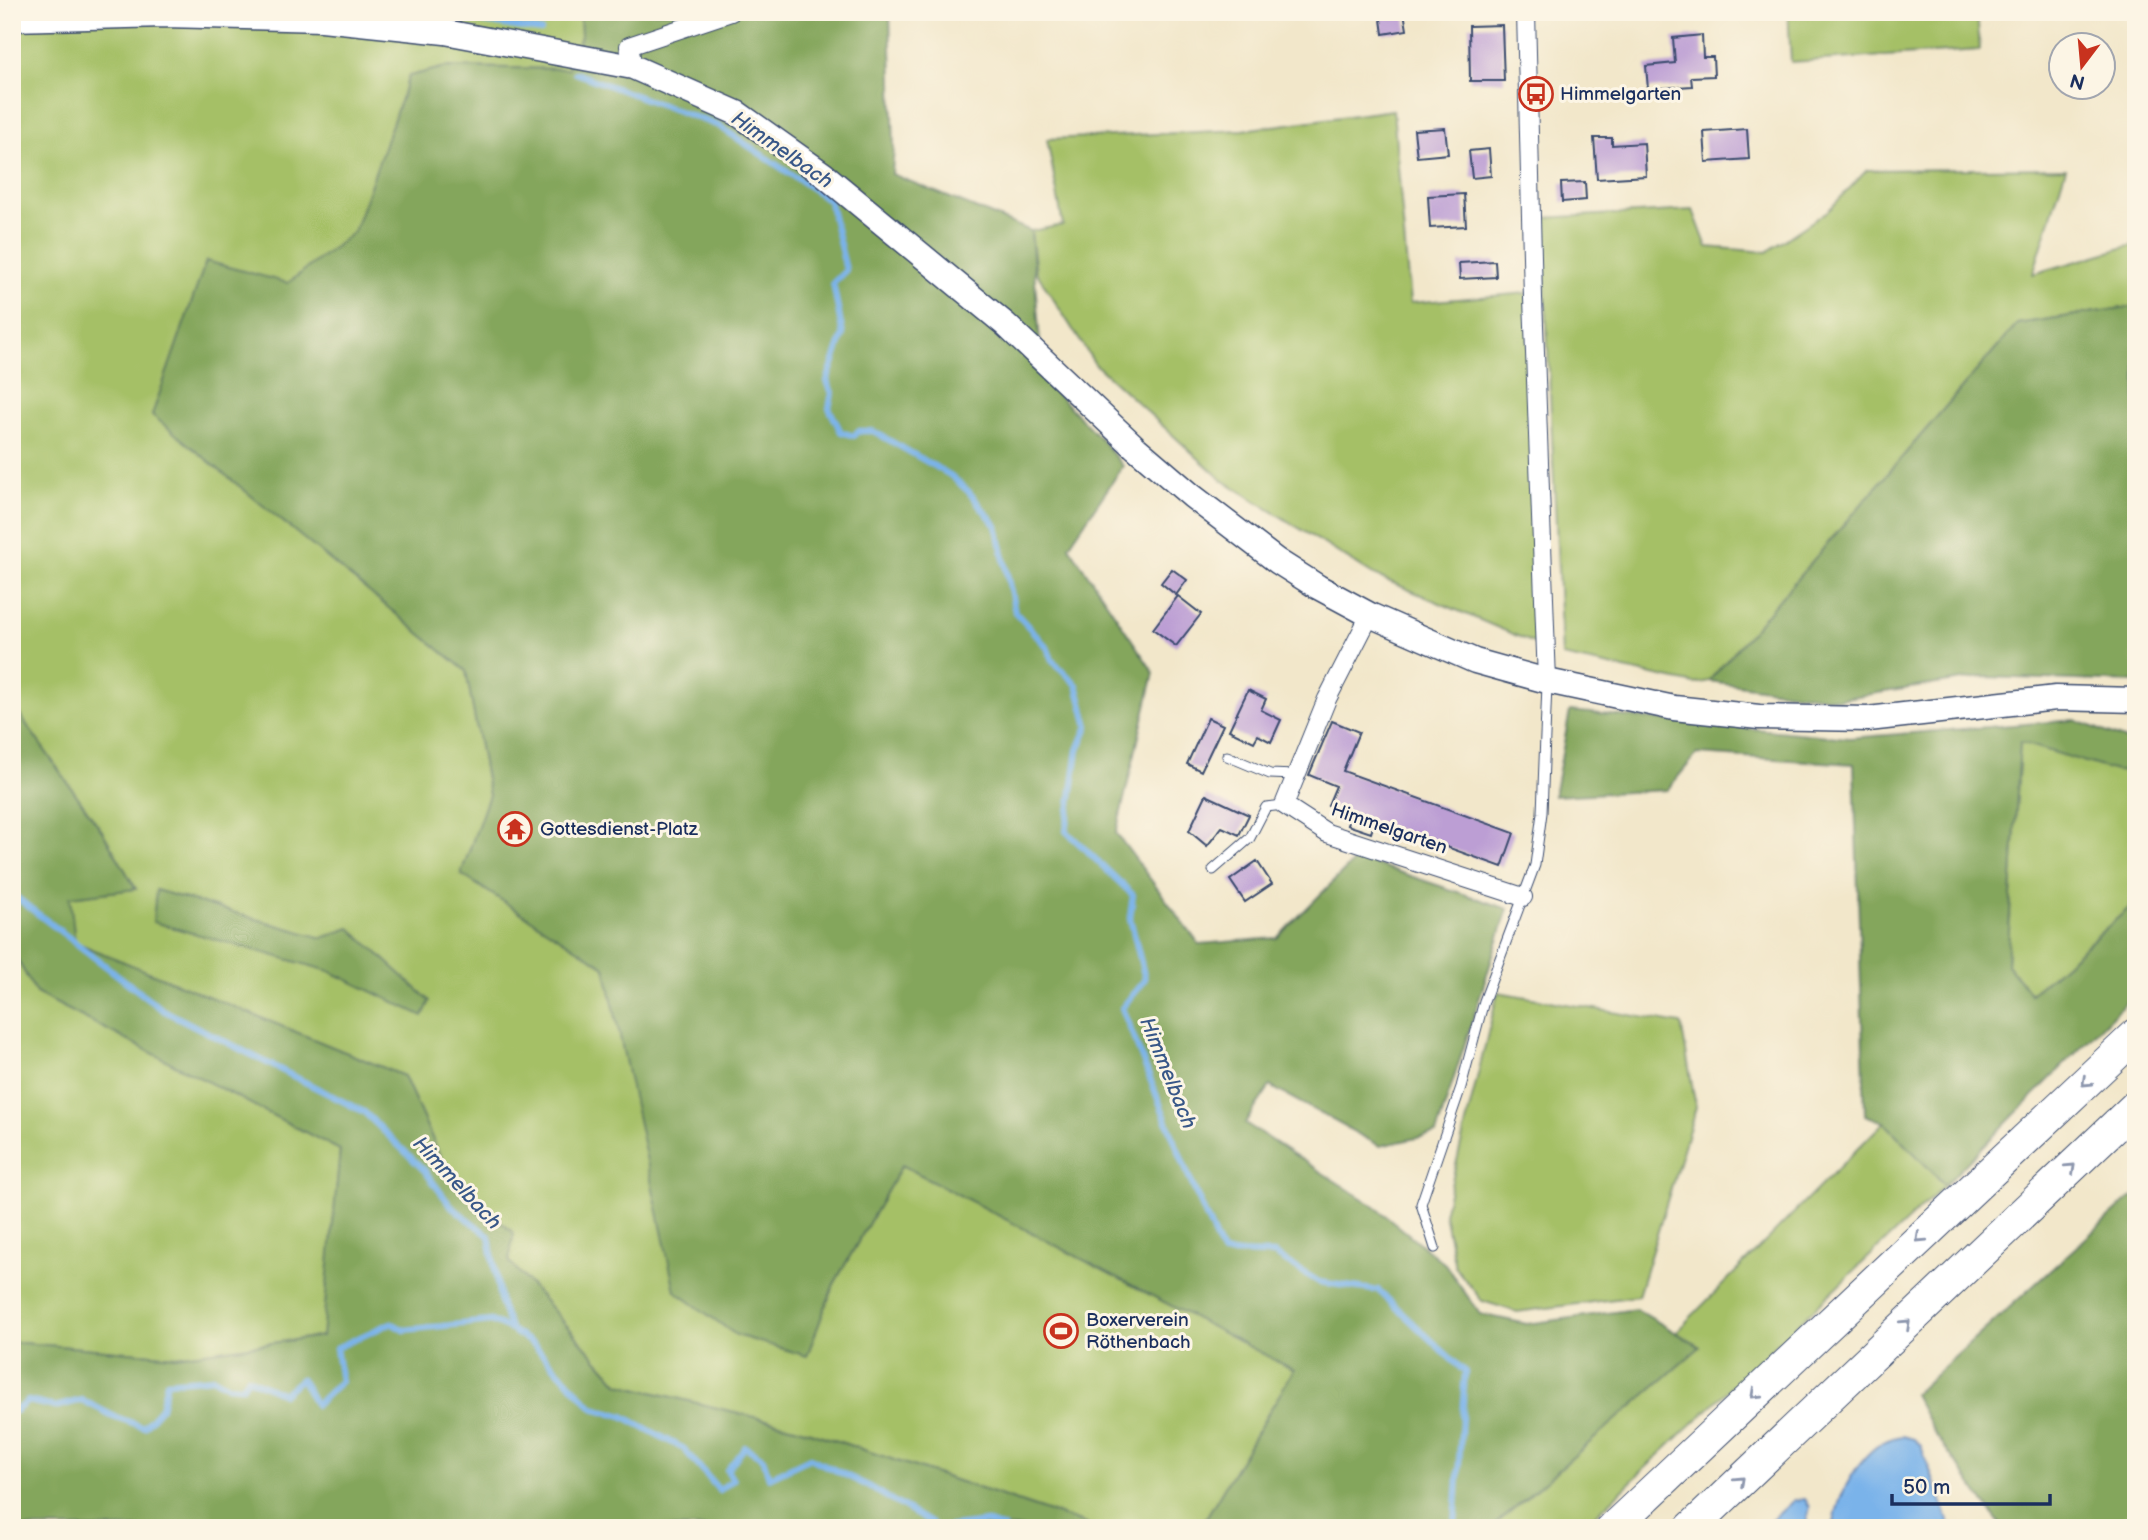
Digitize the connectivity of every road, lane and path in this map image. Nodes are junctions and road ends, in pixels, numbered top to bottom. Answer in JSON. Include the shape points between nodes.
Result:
{"nodes":[{"id":1,"x":731,"y":12,"type":"edge"},
{"id":2,"x":1526,"y":12,"type":"edge"},
{"id":3,"x":12,"y":19,"type":"edge"},
{"id":4,"x":633,"y":67,"type":"junction"},
{"id":5,"x":1370,"y":615,"type":"junction"},
{"id":6,"x":1547,"y":681,"type":"junction"},
{"id":7,"x":2136,"y":700,"type":"edge"},
{"id":8,"x":1227,"y":756,"type":"dead end"},
{"id":9,"x":1295,"y":775,"type":"junction"},
{"id":10,"x":1284,"y":805,"type":"junction"},
{"id":11,"x":1213,"y":870,"type":"dead end"},
{"id":12,"x":1523,"y":897,"type":"junction"},
{"id":13,"x":2136,"y":1035,"type":"edge"},
{"id":14,"x":2136,"y":1106,"type":"edge"},
{"id":15,"x":1435,"y":1248,"type":"dead end"},
{"id":16,"x":1613,"y":1528,"type":"edge"},
{"id":17,"x":1691,"y":1528,"type":"edge"}],
"edges":[{"from":1,"to":4,"type":"street","via":[[629,46]]},
{"from":2,"to":6,"type":"street"},
{"from":3,"to":4,"type":"street","via":[[165,15],[323,19],[444,32]]},
{"from":4,"to":5,"type":"street","via":[[737,113],[823,174],[1005,324],[1192,496],[1277,561]]},
{"from":5,"to":6,"type":"street","via":[[1475,661]]},
{"from":5,"to":9,"type":"street"},
{"from":6,"to":7,"type":"street","via":[[1674,708],[1759,717],[1868,719],[2056,698]]},
{"from":6,"to":12,"type":"lane","via":[[1542,813],[1535,865]]},
{"from":8,"to":9,"type":"lane","via":[[1270,774]]},
{"from":9,"to":10,"type":"street"},
{"from":10,"to":11,"type":"lane","via":[[1266,807],[1250,838]]},
{"from":10,"to":12,"type":"street","name":"Himmelgarten","via":[[1327,834]]},
{"from":12,"to":15,"type":"lane","via":[[1484,1001],[1461,1087],[1421,1204]]},
{"from":13,"to":16,"type":"highway","one_way":true},
{"from":17,"to":14,"type":"highway","one_way":true}]}
